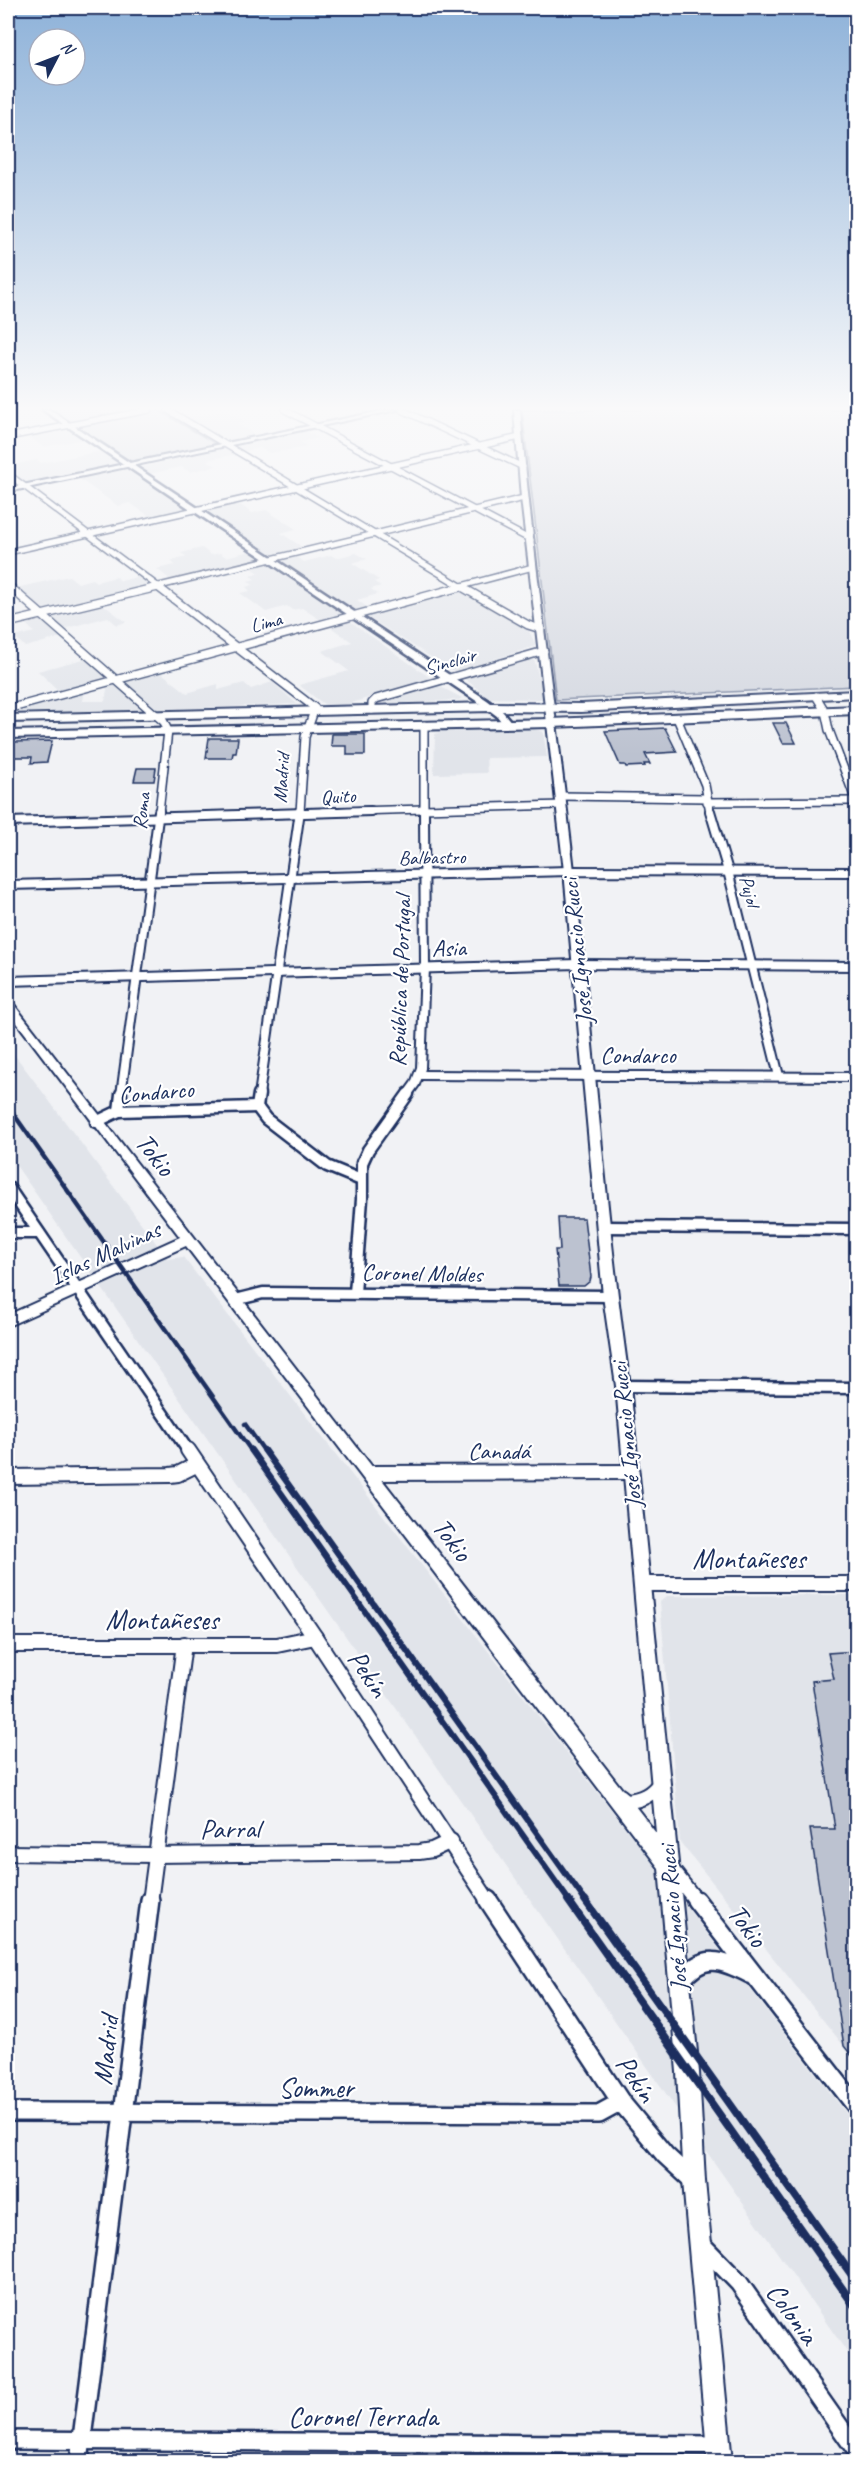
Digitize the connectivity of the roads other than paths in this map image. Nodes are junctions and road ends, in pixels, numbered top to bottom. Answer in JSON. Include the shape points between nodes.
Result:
{"nodes":[{"id":1,"x":75,"y":525,"type":"edge"},
{"id":2,"x":127,"y":525,"type":"edge"},
{"id":3,"x":219,"y":525,"type":"edge"},
{"id":4,"x":360,"y":525,"type":"edge"},
{"id":5,"x":409,"y":525,"type":"edge"},
{"id":6,"x":501,"y":525,"type":"edge"},
{"id":7,"x":529,"y":525,"type":"edge"},
{"id":8,"x":87,"y":534,"type":"junction"},
{"id":9,"x":374,"y":534,"type":"junction"},
{"id":10,"x":531,"y":540,"type":"junction"},
{"id":11,"x":8,"y":552,"type":"edge"},
{"id":12,"x":269,"y":559,"type":"junction"},
{"id":13,"x":533,"y":567,"type":"junction"},
{"id":14,"x":8,"y":585,"type":"edge"},
{"id":15,"x":157,"y":586,"type":"junction"},
{"id":16,"x":462,"y":586,"type":"junction"},
{"id":17,"x":41,"y":615,"type":"junction"},
{"id":18,"x":353,"y":615,"type":"junction"},
{"id":19,"x":8,"y":623,"type":"edge"},
{"id":20,"x":541,"y":629,"type":"junction"},
{"id":21,"x":238,"y":646,"type":"junction"},
{"id":22,"x":544,"y":651,"type":"junction"},
{"id":23,"x":449,"y":678,"type":"junction"},
{"id":24,"x":117,"y":680,"type":"junction"},
{"id":25,"x":856,"y":694,"type":"edge"},
{"id":26,"x":817,"y":697,"type":"junction"},
{"id":27,"x":491,"y":707,"type":"junction"},
{"id":28,"x":8,"y":709,"type":"edge"},
{"id":29,"x":549,"y":709,"type":"junction"},
{"id":30,"x":372,"y":710,"type":"junction"},
{"id":31,"x":856,"y":710,"type":"edge"},
{"id":32,"x":315,"y":711,"type":"junction"},
{"id":33,"x":825,"y":711,"type":"junction"},
{"id":34,"x":159,"y":716,"type":"junction"},
{"id":35,"x":677,"y":718,"type":"junction"},
{"id":36,"x":8,"y":719,"type":"edge"},
{"id":37,"x":507,"y":723,"type":"junction"},
{"id":38,"x":552,"y":723,"type":"junction"},
{"id":39,"x":424,"y":725,"type":"junction"},
{"id":40,"x":307,"y":728,"type":"junction"},
{"id":41,"x":168,"y":731,"type":"junction"},
{"id":42,"x":8,"y":735,"type":"edge"},
{"id":43,"x":561,"y":800,"type":"junction"},
{"id":44,"x":707,"y":800,"type":"junction"},
{"id":45,"x":856,"y":801,"type":"edge"},
{"id":46,"x":425,"y":808,"type":"junction"},
{"id":47,"x":300,"y":814,"type":"junction"},
{"id":48,"x":158,"y":818,"type":"junction"},
{"id":49,"x":8,"y":822,"type":"edge"},
{"id":50,"x":569,"y":871,"type":"junction"},
{"id":51,"x":728,"y":872,"type":"junction"},
{"id":52,"x":856,"y":872,"type":"edge"},
{"id":53,"x":425,"y":873,"type":"junction"},
{"id":54,"x":291,"y":877,"type":"junction"},
{"id":55,"x":151,"y":881,"type":"junction"},
{"id":56,"x":8,"y":885,"type":"edge"},
{"id":57,"x":578,"y":964,"type":"junction"},
{"id":58,"x":751,"y":965,"type":"junction"},
{"id":59,"x":856,"y":966,"type":"edge"},
{"id":60,"x":425,"y":968,"type":"junction"},
{"id":61,"x":277,"y":973,"type":"junction"},
{"id":62,"x":137,"y":977,"type":"junction"},
{"id":63,"x":8,"y":981,"type":"edge"},
{"id":64,"x":8,"y":1004,"type":"edge"},
{"id":65,"x":419,"y":1076,"type":"junction"},
{"id":66,"x":779,"y":1076,"type":"junction"},
{"id":67,"x":589,"y":1077,"type":"junction"},
{"id":68,"x":856,"y":1077,"type":"edge"},
{"id":69,"x":257,"y":1107,"type":"junction"},
{"id":70,"x":119,"y":1111,"type":"junction"},
{"id":71,"x":96,"y":1122,"type":"junction"},
{"id":72,"x":361,"y":1180,"type":"junction"},
{"id":73,"x":8,"y":1187,"type":"edge"},
{"id":74,"x":603,"y":1227,"type":"junction"},
{"id":75,"x":856,"y":1228,"type":"edge"},
{"id":76,"x":8,"y":1233,"type":"edge"},
{"id":77,"x":39,"y":1233,"type":"junction"},
{"id":78,"x":188,"y":1239,"type":"junction"},
{"id":79,"x":77,"y":1289,"type":"junction"},
{"id":80,"x":354,"y":1293,"type":"junction"},
{"id":81,"x":610,"y":1296,"type":"junction"},
{"id":82,"x":235,"y":1300,"type":"junction"},
{"id":83,"x":8,"y":1321,"type":"edge"},
{"id":84,"x":623,"y":1386,"type":"junction"},
{"id":85,"x":856,"y":1388,"type":"edge"},
{"id":86,"x":196,"y":1464,"type":"junction"},
{"id":87,"x":630,"y":1472,"type":"junction"},
{"id":88,"x":369,"y":1473,"type":"junction"},
{"id":89,"x":8,"y":1477,"type":"edge"},
{"id":90,"x":641,"y":1584,"type":"junction"},
{"id":91,"x":856,"y":1584,"type":"edge"},
{"id":92,"x":315,"y":1637,"type":"junction"},
{"id":93,"x":184,"y":1644,"type":"junction"},
{"id":94,"x":8,"y":1645,"type":"edge"},
{"id":95,"x":661,"y":1782,"type":"junction"},
{"id":96,"x":609,"y":1787,"type":"junction"},
{"id":97,"x":451,"y":1841,"type":"junction"},
{"id":98,"x":8,"y":1853,"type":"edge"},
{"id":99,"x":154,"y":1855,"type":"junction"},
{"id":100,"x":668,"y":1865,"type":"junction"},
{"id":101,"x":754,"y":1976,"type":"junction"},
{"id":102,"x":680,"y":1984,"type":"junction"},
{"id":103,"x":621,"y":2102,"type":"junction"},
{"id":104,"x":856,"y":2106,"type":"edge"},
{"id":105,"x":8,"y":2112,"type":"edge"},
{"id":106,"x":125,"y":2114,"type":"junction"},
{"id":107,"x":694,"y":2181,"type":"junction"},
{"id":108,"x":699,"y":2243,"type":"junction"},
{"id":109,"x":8,"y":2440,"type":"edge"},
{"id":110,"x":82,"y":2441,"type":"junction"},
{"id":111,"x":856,"y":2450,"type":"edge"},
{"id":112,"x":719,"y":2453,"type":"edge"},
{"id":113,"x":79,"y":2462,"type":"edge"}],
"edges":[{"from":1,"to":8,"type":"street"},
{"from":2,"to":8,"type":"street"},
{"from":3,"to":12,"type":"main road"},
{"from":4,"to":9,"type":"street"},
{"from":5,"to":9,"type":"street"},
{"from":6,"to":10,"type":"street"},
{"from":7,"to":10,"type":"street","name":"José Ignacio Rucci"},
{"from":8,"to":11,"type":"street"},
{"from":8,"to":15,"type":"street"},
{"from":9,"to":12,"type":"street"},
{"from":9,"to":16,"type":"street"},
{"from":10,"to":13,"type":"street","name":"José Ignacio Rucci"},
{"from":12,"to":15,"type":"street"},
{"from":12,"to":18,"type":"main road"},
{"from":13,"to":16,"type":"street","name":"Lima"},
{"from":13,"to":20,"type":"street","name":"José Ignacio Rucci"},
{"from":14,"to":17,"type":"street"},
{"from":15,"to":17,"type":"street"},
{"from":15,"to":21,"type":"street"},
{"from":16,"to":18,"type":"street","name":"Lima"},
{"from":16,"to":20,"type":"street"},
{"from":17,"to":19,"type":"street"},
{"from":17,"to":24,"type":"street"},
{"from":18,"to":21,"type":"street","name":"Lima"},
{"from":18,"to":23,"type":"main road"},
{"from":20,"to":22,"type":"street","name":"José Ignacio Rucci"},
{"from":21,"to":24,"type":"street","name":"Lima"},
{"from":21,"to":32,"type":"street","via":[[313,705]]},
{"from":22,"to":23,"type":"street","name":"Sinclair"},
{"from":22,"to":29,"type":"street","name":"José Ignacio Rucci"},
{"from":23,"to":27,"type":"main road"},
{"from":23,"to":30,"type":"street","name":"Sinclair","via":[[376,699]]},
{"from":24,"to":28,"type":"street","name":"Lima"},
{"from":24,"to":34,"type":"street"},
{"from":25,"to":26,"type":"highway"},
{"from":26,"to":29,"type":"highway"},
{"from":26,"to":33,"type":"street"},
{"from":27,"to":29,"type":"highway"},
{"from":27,"to":30,"type":"highway"},
{"from":27,"to":37,"type":"main road"},
{"from":29,"to":38,"type":"street","name":"José Ignacio Rucci"},
{"from":30,"to":32,"type":"highway"},
{"from":31,"to":33,"type":"highway"},
{"from":32,"to":34,"type":"highway"},
{"from":32,"to":40,"type":"street","name":"Madrid"},
{"from":33,"to":35,"type":"highway"},
{"from":33,"to":45,"type":"street"},
{"from":34,"to":36,"type":"highway"},
{"from":34,"to":41,"type":"street"},
{"from":35,"to":38,"type":"highway"},
{"from":35,"to":44,"type":"street","name":"Pujol"},
{"from":37,"to":38,"type":"highway"},
{"from":37,"to":39,"type":"highway"},
{"from":38,"to":43,"type":"street","name":"José Ignacio Rucci"},
{"from":39,"to":40,"type":"highway"},
{"from":39,"to":46,"type":"street","name":"República de Portugal"},
{"from":40,"to":41,"type":"highway"},
{"from":40,"to":47,"type":"street","name":"Madrid"},
{"from":41,"to":42,"type":"highway"},
{"from":41,"to":48,"type":"street","name":"Roma"},
{"from":43,"to":44,"type":"street","name":"Quito"},
{"from":43,"to":46,"type":"street","name":"Quito"},
{"from":43,"to":50,"type":"street","name":"José Ignacio Rucci"},
{"from":44,"to":45,"type":"street","name":"Quito"},
{"from":44,"to":51,"type":"street","name":"Pujol"},
{"from":46,"to":47,"type":"street","name":"Quito"},
{"from":46,"to":53,"type":"street","name":"República de Portugal"},
{"from":47,"to":48,"type":"street","name":"Quito"},
{"from":47,"to":54,"type":"street","name":"Madrid"},
{"from":48,"to":49,"type":"street","name":"Quito"},
{"from":48,"to":55,"type":"street","name":"Roma"},
{"from":50,"to":51,"type":"street","name":"Balbastro"},
{"from":50,"to":53,"type":"street","name":"Balbastro"},
{"from":50,"to":57,"type":"street","name":"José Ignacio Rucci"},
{"from":51,"to":52,"type":"street","name":"Balbastro"},
{"from":51,"to":58,"type":"street","name":"Pujol"},
{"from":53,"to":54,"type":"street","name":"Balbastro"},
{"from":53,"to":60,"type":"street","name":"República de Portugal"},
{"from":54,"to":55,"type":"street","name":"Balbastro"},
{"from":54,"to":61,"type":"street","name":"Madrid"},
{"from":55,"to":56,"type":"street","name":"Balbastro"},
{"from":55,"to":62,"type":"street","name":"Roma"},
{"from":57,"to":58,"type":"street","name":"Asia"},
{"from":57,"to":60,"type":"street","name":"Asia"},
{"from":57,"to":67,"type":"street","name":"José Ignacio Rucci"},
{"from":58,"to":59,"type":"street","name":"Asia"},
{"from":58,"to":66,"type":"street","name":"Pujol"},
{"from":60,"to":61,"type":"street","name":"Asia"},
{"from":60,"to":65,"type":"street","name":"República de Portugal"},
{"from":61,"to":62,"type":"street","name":"Asia"},
{"from":61,"to":69,"type":"street","name":"Madrid"},
{"from":62,"to":63,"type":"street","name":"Asia"},
{"from":62,"to":70,"type":"street","name":"Roma"},
{"from":64,"to":71,"type":"street","name":"Tokio"},
{"from":65,"to":67,"type":"street","name":"Condarco"},
{"from":65,"to":72,"type":"street","name":"República de Portugal","via":[[368,1150]]},
{"from":66,"to":67,"type":"street","name":"Condarco"},
{"from":66,"to":68,"type":"street","name":"Condarco"},
{"from":67,"to":74,"type":"street","name":"José Ignacio Rucci"},
{"from":69,"to":70,"type":"street","name":"Condarco"},
{"from":69,"to":72,"type":"street","via":[[266,1119],[327,1166]]},
{"from":70,"to":71,"type":"street","name":"Condarco"},
{"from":71,"to":78,"type":"street","name":"Tokio"},
{"from":72,"to":80,"type":"street","name":"República de Portugal"},
{"from":73,"to":77,"type":"street","name":"Pekín"},
{"from":74,"to":75,"type":"street"},
{"from":74,"to":81,"type":"street","name":"José Ignacio Rucci"},
{"from":76,"to":77,"type":"street"},
{"from":77,"to":79,"type":"street","name":"Pekín"},
{"from":78,"to":79,"type":"street","name":"Islas Malvinas"},
{"from":78,"to":82,"type":"street","name":"Tokio"},
{"from":79,"to":83,"type":"street","name":"Islas Malvinas"},
{"from":79,"to":86,"type":"street","name":"Pekín"},
{"from":80,"to":81,"type":"street","name":"Coronel Moldes"},
{"from":80,"to":82,"type":"street","name":"Coronel Moldes","via":[[263,1293]]},
{"from":81,"to":84,"type":"street","name":"José Ignacio Rucci"},
{"from":82,"to":88,"type":"street","name":"Tokio"},
{"from":84,"to":85,"type":"street"},
{"from":84,"to":87,"type":"street","name":"José Ignacio Rucci"},
{"from":86,"to":89,"type":"street","via":[[170,1475]]},
{"from":86,"to":92,"type":"street","name":"Pekín"},
{"from":87,"to":88,"type":"street","name":"Canadá"},
{"from":87,"to":90,"type":"street","name":"José Ignacio Rucci"},
{"from":88,"to":96,"type":"street","name":"Tokio"},
{"from":90,"to":91,"type":"street","name":"Montañeses"},
{"from":90,"to":95,"type":"street","name":"José Ignacio Rucci"},
{"from":92,"to":93,"type":"street","name":"Montañeses","via":[[277,1646]]},
{"from":92,"to":97,"type":"street","name":"Pekín"},
{"from":93,"to":94,"type":"street","name":"Montañeses"},
{"from":93,"to":99,"type":"street","name":"Madrid"},
{"from":95,"to":96,"type":"street","via":[[651,1795],[634,1801],[626,1801]]},
{"from":95,"to":100,"type":"street","name":"José Ignacio Rucci"},
{"from":96,"to":100,"type":"street","name":"Tokio"},
{"from":97,"to":99,"type":"street","name":"Parral","via":[[419,1852]]},
{"from":97,"to":103,"type":"street","name":"Pekín"},
{"from":98,"to":99,"type":"street","name":"Parral"},
{"from":99,"to":106,"type":"street","name":"Madrid"},
{"from":100,"to":101,"type":"street","name":"Tokio"},
{"from":100,"to":102,"type":"street","name":"José Ignacio Rucci"},
{"from":101,"to":102,"type":"street","via":[[712,1960],[689,1968]]},
{"from":101,"to":104,"type":"street","name":"Tokio"},
{"from":102,"to":107,"type":"street","name":"José Ignacio Rucci"},
{"from":103,"to":106,"type":"street","name":"Sommer","via":[[599,2114]]},
{"from":103,"to":107,"type":"street","name":"Pekín","via":[[665,2155]]},
{"from":105,"to":106,"type":"street","name":"Sommer"},
{"from":106,"to":110,"type":"street","name":"Madrid"},
{"from":107,"to":108,"type":"street","name":"José Ignacio Rucci"},
{"from":108,"to":111,"type":"street","name":"Colonia","via":[[739,2283]]},
{"from":108,"to":112,"type":"street","name":"José Ignacio Rucci"},
{"from":109,"to":110,"type":"street","name":"Coronel Terrada"},
{"from":110,"to":112,"type":"street","name":"Coronel Terrada"},
{"from":110,"to":113,"type":"street","name":"Madrid"}]}
